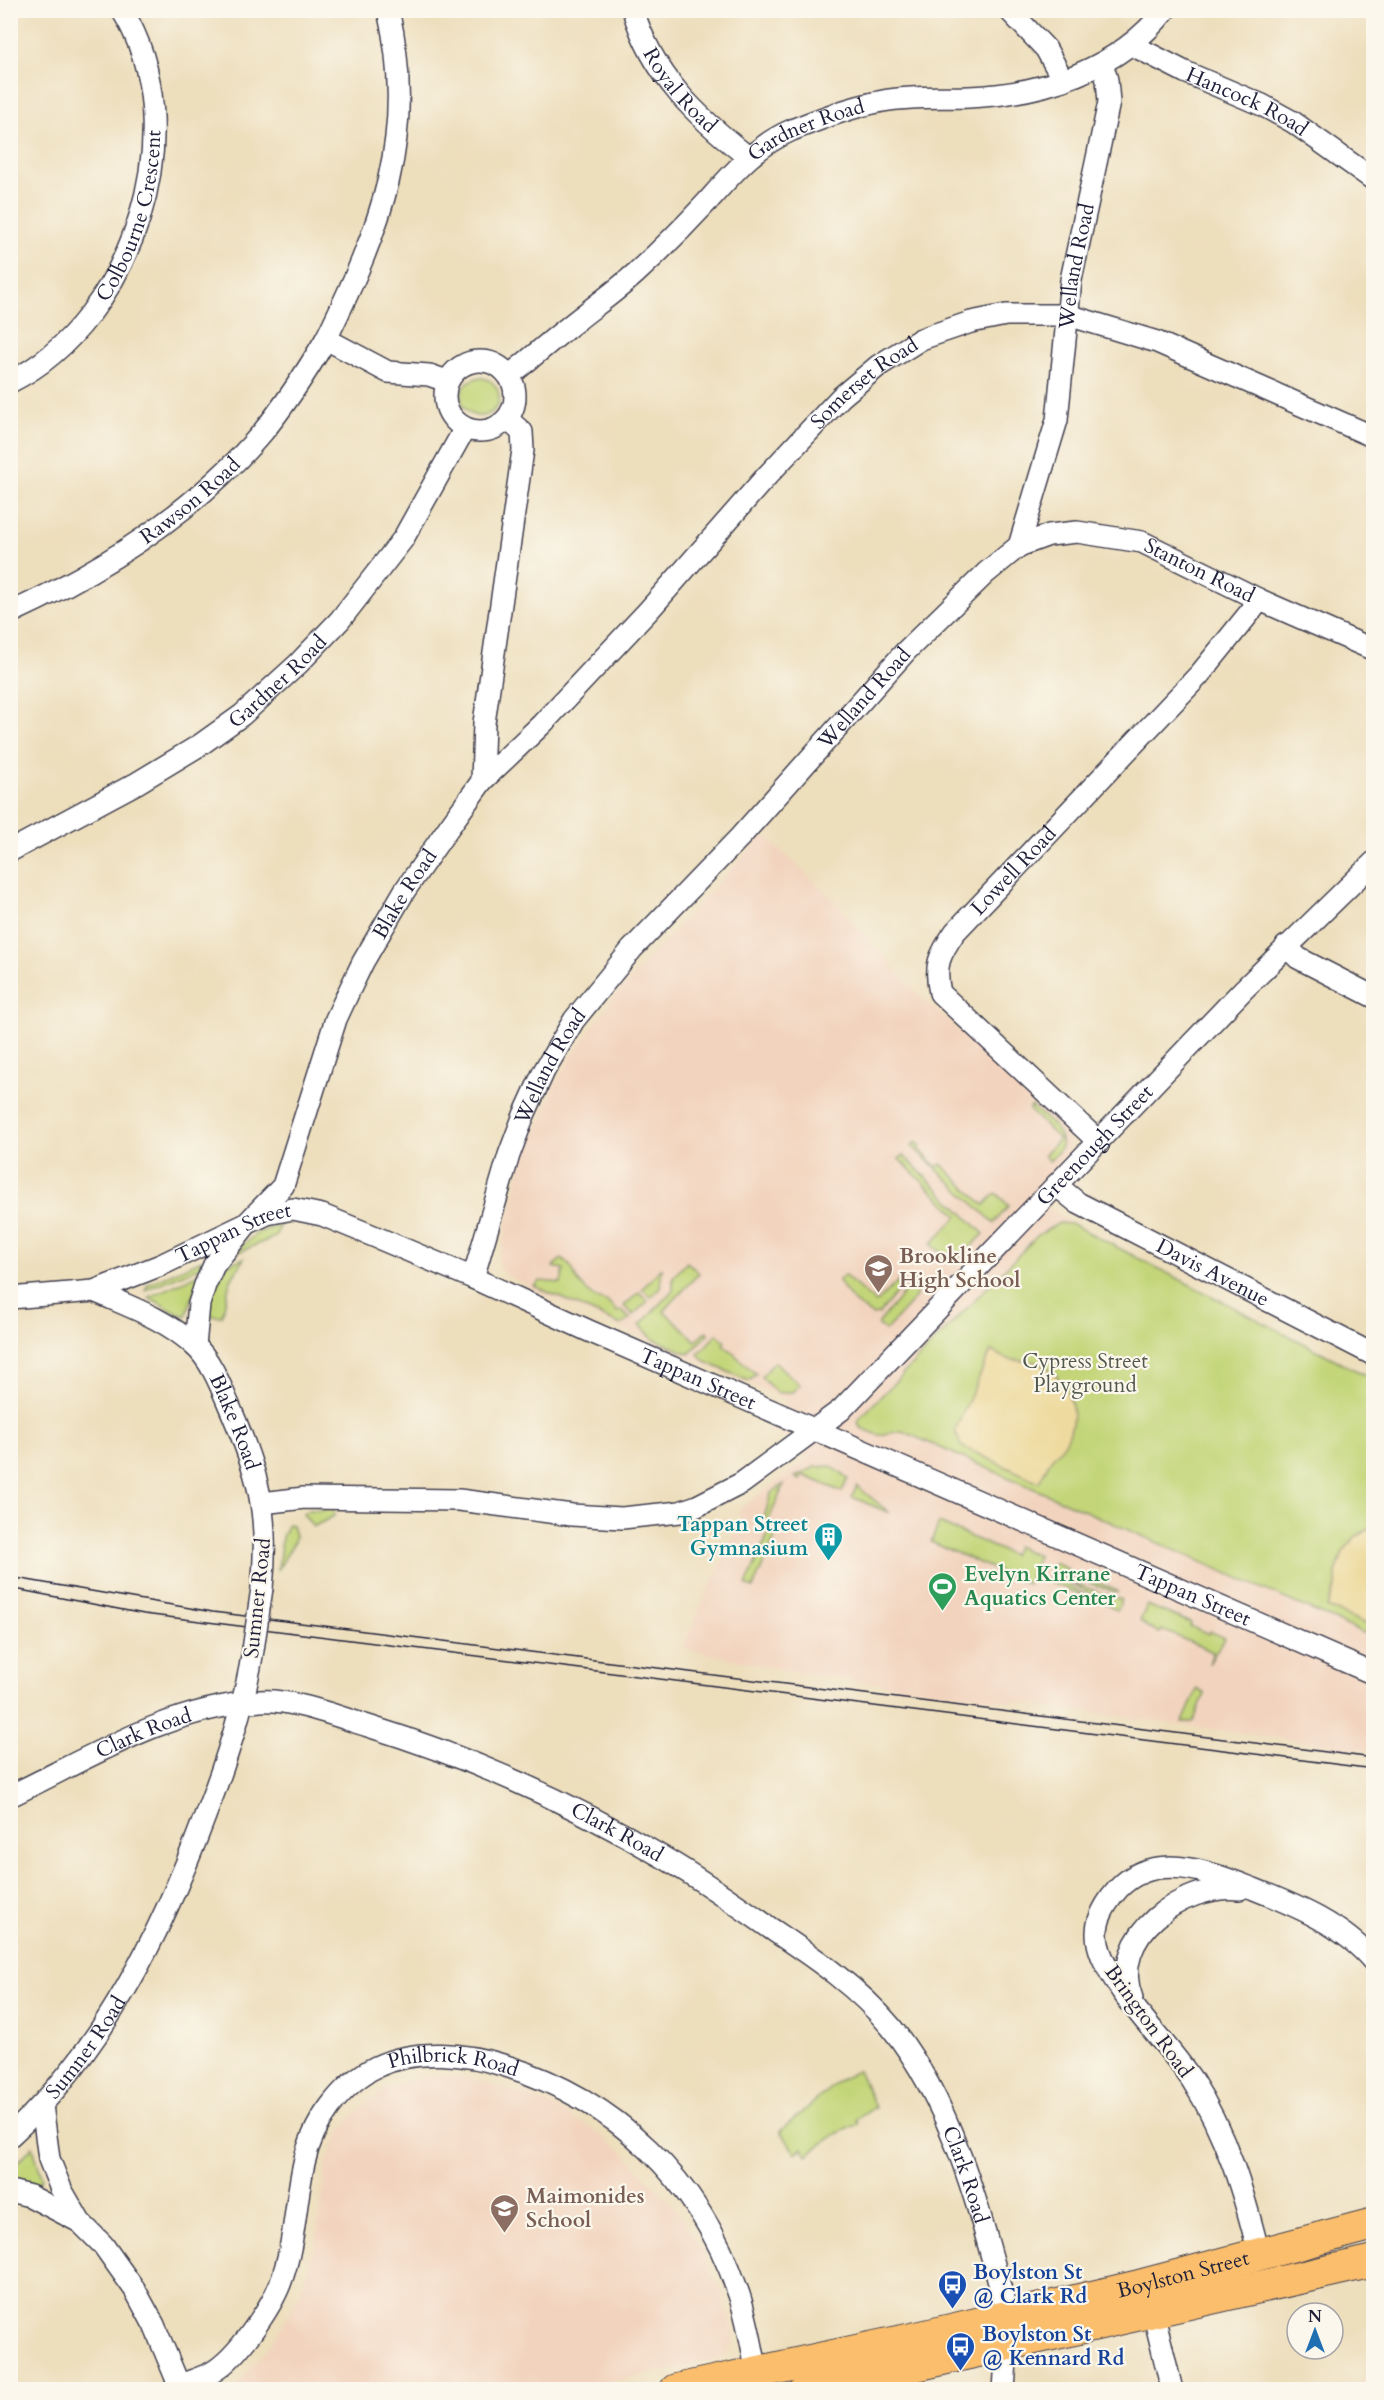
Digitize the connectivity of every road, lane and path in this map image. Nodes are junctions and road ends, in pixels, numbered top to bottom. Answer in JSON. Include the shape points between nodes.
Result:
{"nodes":[{"id":1,"x":122,"y":10,"type":"edge"},
{"id":2,"x":388,"y":10,"type":"edge"},
{"id":3,"x":633,"y":10,"type":"edge"},
{"id":4,"x":1009,"y":10,"type":"edge"},
{"id":5,"x":1165,"y":10,"type":"edge"},
{"id":6,"x":1132,"y":45,"type":"junction"},
{"id":7,"x":1102,"y":63,"type":"junction"},
{"id":8,"x":1063,"y":80,"type":"junction"},
{"id":9,"x":748,"y":157,"type":"junction"},
{"id":10,"x":1374,"y":180,"type":"edge"},
{"id":11,"x":1068,"y":315,"type":"junction"},
{"id":12,"x":326,"y":339,"type":"junction"},
{"id":13,"x":510,"y":375,"type":"junction"},
{"id":14,"x":447,"y":381,"type":"junction"},
{"id":15,"x":10,"y":382,"type":"edge"},
{"id":16,"x":507,"y":419,"type":"junction"},
{"id":17,"x":465,"y":428,"type":"junction"},
{"id":18,"x":1374,"y":437,"type":"edge"},
{"id":19,"x":1019,"y":546,"type":"junction"},
{"id":20,"x":1260,"y":600,"type":"junction"},
{"id":21,"x":10,"y":613,"type":"edge"},
{"id":22,"x":1374,"y":650,"type":"edge"},
{"id":23,"x":482,"y":781,"type":"junction"},
{"id":24,"x":10,"y":851,"type":"edge"},
{"id":25,"x":1374,"y":862,"type":"edge"},
{"id":26,"x":1286,"y":946,"type":"junction"},
{"id":27,"x":1374,"y":997,"type":"edge"},
{"id":28,"x":1099,"y":1142,"type":"junction"},
{"id":29,"x":1056,"y":1185,"type":"junction"},
{"id":30,"x":249,"y":1221,"type":"junction"},
{"id":31,"x":473,"y":1278,"type":"junction"},
{"id":32,"x":94,"y":1291,"type":"junction"},
{"id":33,"x":10,"y":1298,"type":"edge"},
{"id":34,"x":195,"y":1346,"type":"junction"},
{"id":35,"x":1374,"y":1355,"type":"edge"},
{"id":36,"x":816,"y":1429,"type":"junction"},
{"id":37,"x":262,"y":1503,"type":"junction"},
{"id":38,"x":1374,"y":1674,"type":"edge"},
{"id":39,"x":243,"y":1704,"type":"junction"},
{"id":40,"x":10,"y":1796,"type":"edge"},
{"id":41,"x":1264,"y":1893,"type":"junction"},
{"id":42,"x":1374,"y":1962,"type":"edge"},
{"id":43,"x":1139,"y":2012,"type":"junction"},
{"id":44,"x":42,"y":2105,"type":"junction"},
{"id":45,"x":10,"y":2136,"type":"edge"},
{"id":46,"x":10,"y":2191,"type":"edge"},
{"id":47,"x":80,"y":2222,"type":"junction"},
{"id":48,"x":1374,"y":2224,"type":"edge"},
{"id":49,"x":1259,"y":2254,"type":"junction"},
{"id":50,"x":1374,"y":2261,"type":"edge"},
{"id":51,"x":1153,"y":2311,"type":"junction"},
{"id":52,"x":1008,"y":2331,"type":"junction"},
{"id":53,"x":755,"y":2361,"type":"junction"},
{"id":54,"x":180,"y":2387,"type":"edge"},
{"id":55,"x":676,"y":2390,"type":"edge"},
{"id":56,"x":806,"y":2390,"type":"edge"},
{"id":57,"x":1004,"y":2390,"type":"edge"},
{"id":58,"x":1172,"y":2390,"type":"edge"}],
"edges":[{"from":1,"to":15,"type":"street","name":"Colbourne Crescent","via":[[139,45],[151,96],[152,159],[142,208],[127,251],[90,314],[59,348]]},
{"from":2,"to":12,"type":"street","name":"Rawson Road","via":[[397,70],[394,161],[372,239]]},
{"from":3,"to":9,"type":"street","name":"Royal Road","via":[[641,36],[667,81]]},
{"from":4,"to":8,"type":"street","via":[[1046,49]]},
{"from":5,"to":6,"type":"street","name":"Gardner Road"},
{"from":6,"to":7,"type":"street","name":"Gardner Road"},
{"from":6,"to":10,"type":"street","name":"Hancock Road","via":[[1293,122]]},
{"from":7,"to":8,"type":"street","name":"Gardner Road"},
{"from":7,"to":11,"type":"street","name":"Welland Road","via":[[1109,102],[1080,229]]},
{"from":8,"to":9,"type":"street","name":"Gardner Road","via":[[1004,94],[900,99],[854,107],[781,135]]},
{"from":9,"to":13,"type":"street","name":"Gardner Road","via":[[635,274]]},
{"from":11,"to":18,"type":"street","name":"Somerset Road","via":[[1157,342]]},
{"from":11,"to":19,"type":"street","name":"Welland Road","via":[[1057,420]]},
{"from":11,"to":23,"type":"street","name":"Somerset Road","via":[[1006,315],[971,322],[921,339],[878,366],[841,397],[649,610],[542,724]]},
{"from":12,"to":14,"type":"street","via":[[383,370]]},
{"from":12,"to":21,"type":"street","name":"Rawson Road","via":[[263,432],[204,491],[117,556]]},
{"from":13,"to":14,"type":"street","via":[[490,361],[478,360],[457,369]]},
{"from":13,"to":16,"type":"street","via":[[516,398]]},
{"from":14,"to":17,"type":"street","via":[[448,412]]},
{"from":16,"to":17,"type":"street","via":[[488,431]]},
{"from":16,"to":23,"type":"street","via":[[522,432],[523,450],[484,723]]},
{"from":17,"to":24,"type":"street","name":"Gardner Road","via":[[403,539],[340,620],[298,664],[243,715],[200,746]]},
{"from":19,"to":20,"type":"street","name":"Stanton Road","via":[[1077,532],[1142,542]]},
{"from":19,"to":31,"type":"street","name":"Welland Road","via":[[906,651],[740,837],[632,949],[574,1020],[524,1115]]},
{"from":20,"to":22,"type":"street","name":"Stanton Road"},
{"from":20,"to":28,"type":"street","name":"Lowell Road","via":[[1200,674],[955,932],[938,963],[940,993]]},
{"from":23,"to":30,"type":"street","name":"Blake Road","via":[[405,890],[363,962],[336,1019],[284,1186]]},
{"from":25,"to":26,"type":"street","name":"Greenough Street"},
{"from":26,"to":27,"type":"street","via":[[1298,958]]},
{"from":26,"to":28,"type":"street","name":"Greenough Street"},
{"from":28,"to":29,"type":"street","name":"Greenough Street"},
{"from":29,"to":35,"type":"street","name":"Davis Avenue","via":[[1078,1203]]},
{"from":29,"to":36,"type":"street","name":"Greenough Street","via":[[841,1410]]},
{"from":30,"to":31,"type":"street","name":"Tappan Street","via":[[281,1210],[308,1212]]},
{"from":30,"to":32,"type":"street","name":"Tappan Street","via":[[160,1265]]},
{"from":30,"to":34,"type":"street","name":"Blake Road","via":[[214,1265],[205,1285]]},
{"from":31,"to":36,"type":"street","name":"Tappan Street"},
{"from":32,"to":33,"type":"street","name":"Tappan Street"},
{"from":32,"to":34,"type":"street","name":"Blake Road","via":[[157,1318]]},
{"from":34,"to":37,"type":"street","name":"Blake Road","via":[[225,1394],[255,1468]]},
{"from":36,"to":37,"type":"street","via":[[753,1476],[720,1495],[680,1512],[644,1517],[597,1517],[459,1500],[304,1498]]},
{"from":36,"to":38,"type":"street","name":"Tappan Street"},
{"from":37,"to":39,"type":"street","name":"Sumner Road","bridge":true,"via":[[262,1588]]},
{"from":39,"to":40,"type":"street","name":"Clark Road","via":[[206,1710],[148,1728]]},
{"from":39,"to":44,"type":"street","name":"Sumner Road","via":[[214,1794],[167,1909],[103,2024]]},
{"from":39,"to":52,"type":"street","name":"Clark Road","via":[[283,1703],[337,1716],[428,1746],[517,1782],[668,1860],[828,1967],[882,2018],[934,2097],[987,2240]]},
{"from":41,"to":42,"type":"street","name":"Brington Road","via":[[1305,1909]]},
{"from":41,"to":43,"type":"street","via":[[1228,1888],[1205,1891],[1167,1910],[1147,1926],[1133,1947],[1128,1966],[1129,1989]]},
{"from":41,"to":43,"type":"street","name":"Brington Road","via":[[1210,1873],[1171,1867],[1148,1870],[1124,1883],[1104,1909],[1097,1941],[1113,1977]]},
{"from":43,"to":49,"type":"street","name":"Brington Road","via":[[1192,2080],[1224,2140]]},
{"from":44,"to":45,"type":"street","name":"Sumner Road"},
{"from":44,"to":47,"type":"street","via":[[52,2169]]},
{"from":46,"to":47,"type":"street","via":[[52,2206]]},
{"from":47,"to":54,"type":"street","via":[[103,2245],[135,2290]]},
{"from":48,"to":49,"type":"highway","name":"Boylston Street"},
{"from":49,"to":52,"type":"highway","name":"Boylston Street","via":[[1139,2286]]},
{"from":50,"to":51,"type":"highway","name":"Boylston Street"},
{"from":51,"to":52,"type":"highway","name":"Boylston Street"},
{"from":51,"to":58,"type":"street"},
{"from":52,"to":53,"type":"highway","name":"Boylston Street"},
{"from":52,"to":56,"type":"highway","name":"Boylston Street"},
{"from":52,"to":57,"type":"street","name":"Clark Road"},
{"from":53,"to":54,"type":"street","name":"Philbrick Road","via":[[738,2290],[712,2233],[695,2205],[643,2142],[592,2104],[542,2079],[481,2059],[430,2055],[376,2067],[352,2083],[333,2103],[304,2160],[287,2259],[270,2304],[227,2361]]},
{"from":53,"to":55,"type":"highway","name":"Boylston Street"}]}
